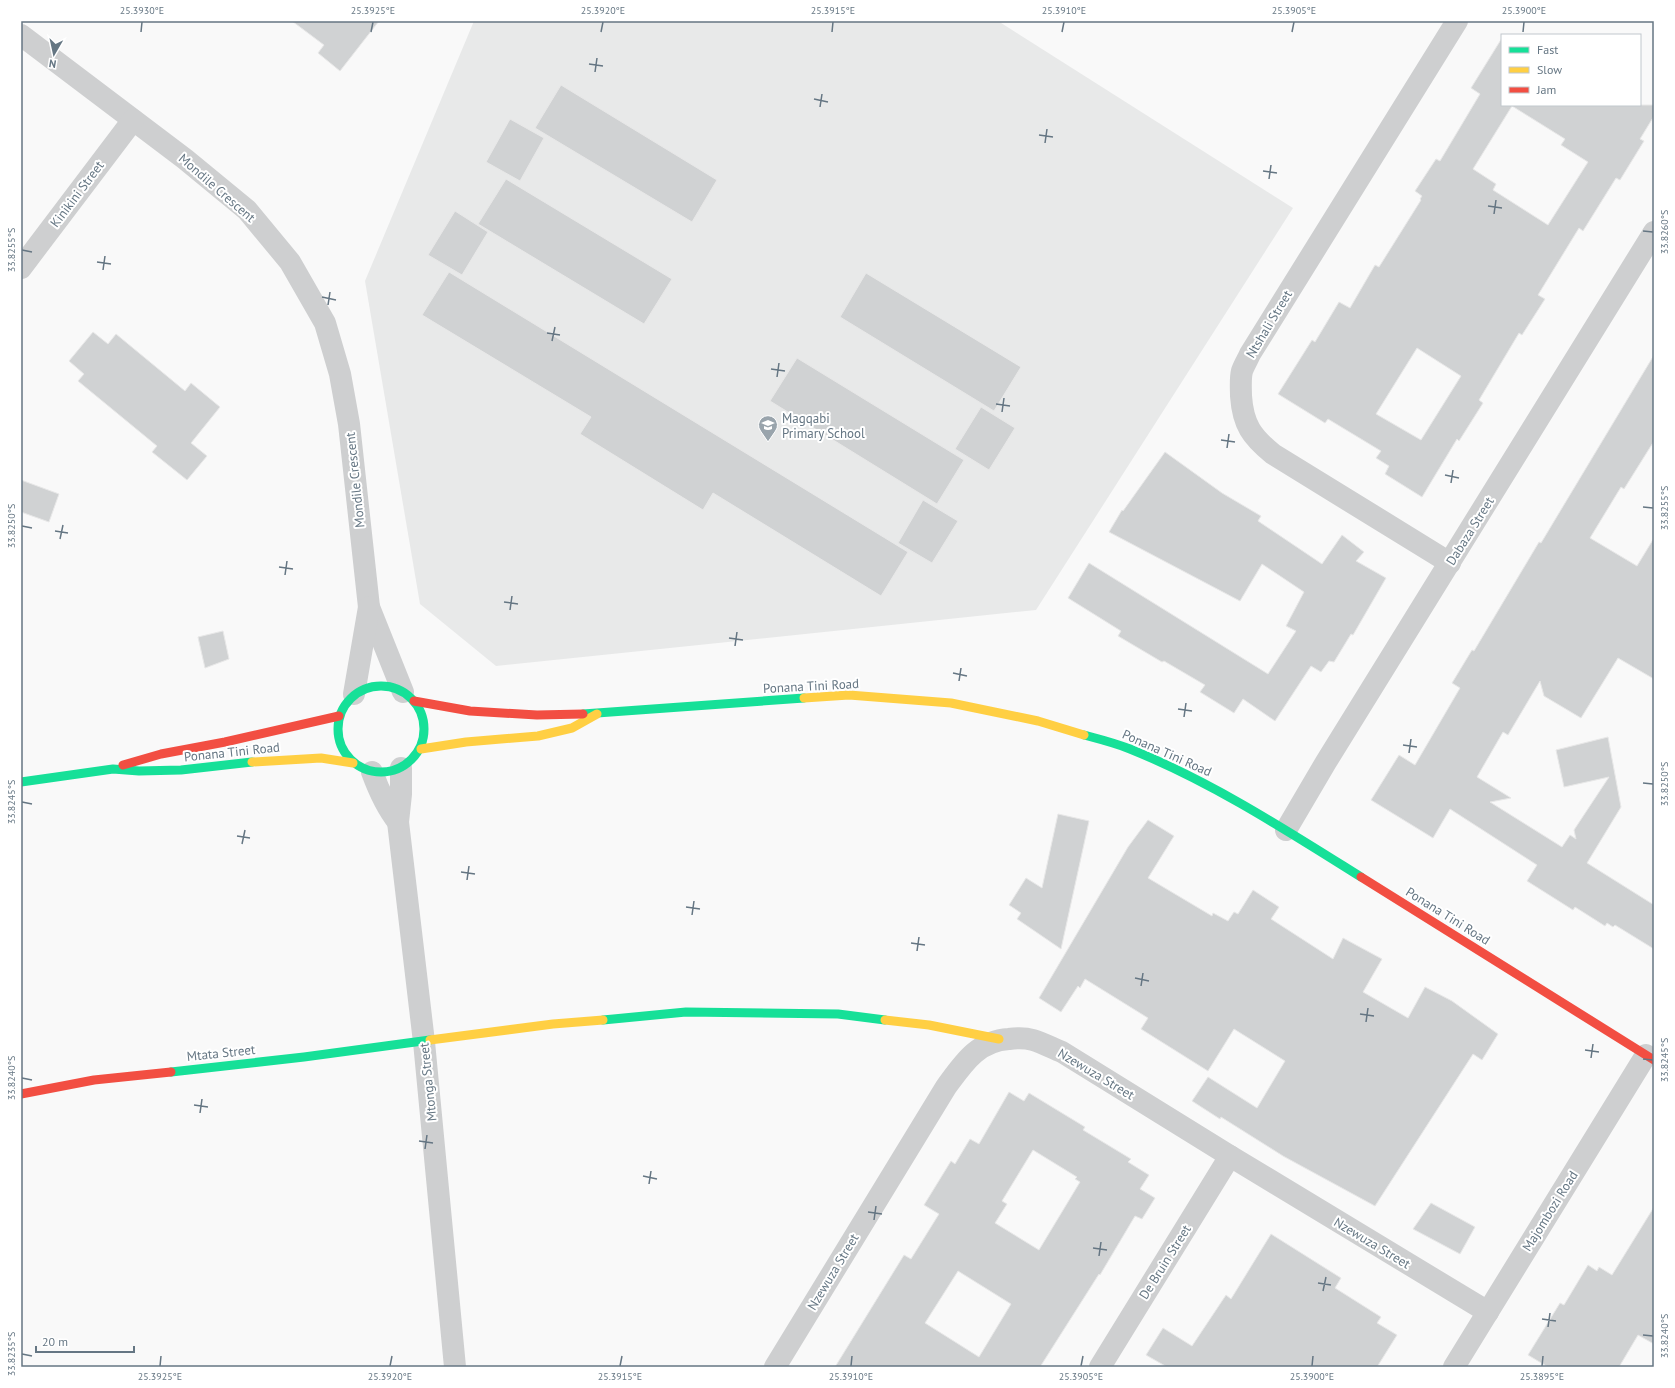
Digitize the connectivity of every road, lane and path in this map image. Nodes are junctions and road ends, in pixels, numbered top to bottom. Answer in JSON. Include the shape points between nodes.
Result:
{"nodes":[{"id":1,"x":1457,"y":21,"type":"edge"},
{"id":2,"x":21,"y":35,"type":"edge"},
{"id":3,"x":133,"y":120,"type":"junction"},
{"id":4,"x":1654,"y":232,"type":"edge"},
{"id":5,"x":21,"y":268,"type":"edge"},
{"id":6,"x":1450,"y":563,"type":"junction"},
{"id":7,"x":369,"y":608,"type":"junction"},
{"id":8,"x":354,"y":694,"type":"junction"},
{"id":9,"x":409,"y":696,"type":"junction"},
{"id":10,"x":598,"y":714,"type":"junction"},
{"id":11,"x":339,"y":716,"type":"junction"},
{"id":12,"x":421,"y":749,"type":"junction"},
{"id":13,"x":353,"y":763,"type":"junction"},
{"id":14,"x":401,"y":768,"type":"junction"},
{"id":15,"x":113,"y":769,"type":"junction"},
{"id":16,"x":372,"y":772,"type":"junction"},
{"id":17,"x":21,"y":782,"type":"edge"},
{"id":18,"x":398,"y":822,"type":"junction"},
{"id":19,"x":1286,"y":830,"type":"junction"},
{"id":20,"x":999,"y":1040,"type":"junction"},
{"id":21,"x":424,"y":1042,"type":"junction"},
{"id":22,"x":1650,"y":1058,"type":"edge"},
{"id":23,"x":21,"y":1094,"type":"edge"},
{"id":24,"x":1230,"y":1156,"type":"junction"},
{"id":25,"x":1488,"y":1312,"type":"junction"},
{"id":26,"x":455,"y":1367,"type":"edge"},
{"id":27,"x":775,"y":1367,"type":"edge"},
{"id":28,"x":1100,"y":1367,"type":"edge"},
{"id":29,"x":1454,"y":1367,"type":"edge"}],
"edges":[{"from":1,"to":6,"type":"street","name":"Ntshali Street","via":[[1250,354],[1242,371],[1241,388],[1242,410],[1247,426],[1258,442]]},
{"from":2,"to":3,"type":"street","name":"Mondile Crescent"},
{"from":3,"to":5,"type":"street","name":"Kinikini Street"},
{"from":3,"to":7,"type":"street","name":"Mondile Crescent","via":[[246,210],[290,262],[325,323],[340,374],[349,424]]},
{"from":4,"to":6,"type":"street","name":"Dabaza Street"},
{"from":6,"to":19,"type":"street","name":"Dabaza Street"},
{"from":7,"to":8,"type":"street","name":"Mondile Crescent"},
{"from":7,"to":9,"type":"street","name":"Mondile Crescent"},
{"from":8,"to":9,"type":"street","name":"Ponana Tini Road","via":[[378,686],[391,687]]},
{"from":8,"to":11,"type":"street","name":"Ponana Tini Road"},
{"from":9,"to":10,"type":"street","name":"Ponana Tini Road","via":[[470,711],[537,715]]},
{"from":9,"to":12,"type":"street","via":[[421,712],[425,724]]},
{"from":10,"to":12,"type":"street","name":"Ponana Tini Road","via":[[572,728],[538,736]]},
{"from":10,"to":19,"type":"street","name":"Ponana Tini Road","via":[[849,695],[951,703],[1038,721],[1129,748],[1194,777]]},
{"from":11,"to":13,"type":"street","name":"Ponana Tini Road","via":[[337,733],[342,750]]},
{"from":11,"to":15,"type":"street","name":"Ponana Tini Road","via":[[224,742],[169,751],[140,758]]},
{"from":12,"to":14,"type":"street","name":"Ponana Tini Road"},
{"from":13,"to":15,"type":"street","name":"Ponana Tini Road","via":[[321,758],[298,758],[181,770]]},
{"from":13,"to":16,"type":"street","name":"Ponana Tini Road"},
{"from":14,"to":16,"type":"street","name":"Ponana Tini Road","via":[[387,773]]},
{"from":14,"to":18,"type":"street","name":"Mtonga Street","via":[[402,794]]},
{"from":15,"to":17,"type":"street","name":"Ponana Tini Road"},
{"from":16,"to":18,"type":"street","via":[[388,810]]},
{"from":18,"to":21,"type":"street","name":"Mtonga Street"},
{"from":19,"to":22,"type":"street","name":"Ponana Tini Road"},
{"from":20,"to":21,"type":"street","name":"Mtata Street","via":[[929,1025],[838,1014],[686,1012],[554,1024]]},
{"from":20,"to":24,"type":"street","name":"Nzewuza Street","via":[[1032,1040],[1062,1052]]},
{"from":20,"to":27,"type":"street","name":"Nzewuza Street","via":[[975,1052],[946,1087]]},
{"from":21,"to":23,"type":"street","name":"Mtata Street","via":[[94,1080]]},
{"from":21,"to":26,"type":"street","name":"Mtonga Street"},
{"from":22,"to":25,"type":"street","name":"Majombozi Road"},
{"from":24,"to":25,"type":"street","name":"Nzewuza Street"},
{"from":24,"to":28,"type":"street","name":"De Bruin Street"},
{"from":25,"to":29,"type":"street","name":"Majombozi Road"}]}
